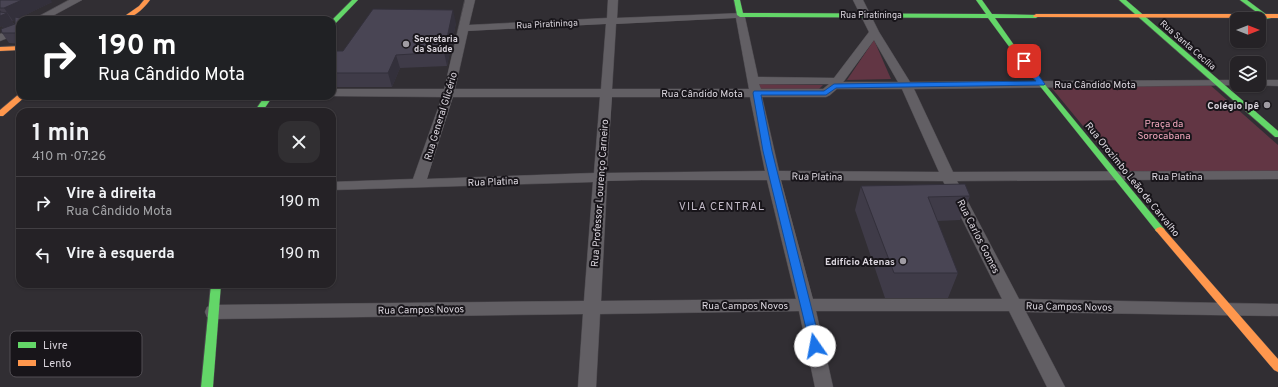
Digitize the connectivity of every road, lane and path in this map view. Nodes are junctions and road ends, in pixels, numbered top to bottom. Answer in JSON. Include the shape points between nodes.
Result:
{"nodes":[{"id":1,"x":77,"y":0,"type":"edge"},
{"id":2,"x":156,"y":0,"type":"edge"},
{"id":3,"x":355,"y":0,"type":"edge"},
{"id":4,"x":470,"y":0,"type":"edge"},
{"id":5,"x":613,"y":0,"type":"edge"},
{"id":6,"x":737,"y":0,"type":"edge"},
{"id":7,"x":858,"y":0,"type":"edge"},
{"id":8,"x":978,"y":0,"type":"edge"},
{"id":9,"x":1122,"y":0,"type":"edge"},
{"id":10,"x":1243,"y":0,"type":"edge"},
{"id":11,"x":144,"y":3,"type":"edge"},
{"id":12,"x":1260,"y":12,"type":"edge"},
{"id":13,"x":740,"y":15,"type":"junction"},
{"id":14,"x":865,"y":15,"type":"junction"},
{"id":15,"x":988,"y":15,"type":"junction"},
{"id":16,"x":1139,"y":15,"type":"junction"},
{"id":17,"x":45,"y":16,"type":"edge"},
{"id":18,"x":127,"y":16,"type":"edge"},
{"id":19,"x":1230,"y":16,"type":"edge"},
{"id":20,"x":1266,"y":16,"type":"edge"},
{"id":21,"x":1278,"y":16,"type":"edge"},
{"id":22,"x":1266,"y":17,"type":"edge"},
{"id":23,"x":336,"y":20,"type":"edge"},
{"id":24,"x":611,"y":20,"type":"junction"},
{"id":25,"x":1278,"y":25,"type":"edge"},
{"id":26,"x":465,"y":28,"type":"junction"},
{"id":27,"x":16,"y":31,"type":"edge"},
{"id":28,"x":874,"y":32,"type":"junction"},
{"id":29,"x":0,"y":38,"type":"edge"},
{"id":30,"x":16,"y":48,"type":"edge"},
{"id":31,"x":0,"y":49,"type":"edge"},
{"id":32,"x":1230,"y":83,"type":"edge"},
{"id":33,"x":1266,"y":83,"type":"edge"},
{"id":34,"x":1278,"y":83,"type":"edge"},
{"id":35,"x":836,"y":84,"type":"junction"},
{"id":36,"x":1041,"y":84,"type":"junction"},
{"id":37,"x":1218,"y":84,"type":"junction"},
{"id":38,"x":906,"y":85,"type":"junction"},
{"id":39,"x":755,"y":86,"type":"junction"},
{"id":40,"x":449,"y":92,"type":"junction"},
{"id":41,"x":336,"y":93,"type":"edge"},
{"id":42,"x":606,"y":93,"type":"junction"},
{"id":43,"x":17,"y":100,"type":"edge"},
{"id":44,"x":0,"y":113,"type":"edge"},
{"id":45,"x":1278,"y":135,"type":"edge"},
{"id":46,"x":774,"y":175,"type":"junction"},
{"id":47,"x":1278,"y":175,"type":"edge"},
{"id":48,"x":1116,"y":176,"type":"junction"},
{"id":49,"x":600,"y":177,"type":"junction"},
{"id":50,"x":948,"y":177,"type":"junction"},
{"id":51,"x":418,"y":184,"type":"junction"},
{"id":52,"x":336,"y":186,"type":"edge"},
{"id":53,"x":216,"y":288,"type":"edge"},
{"id":54,"x":806,"y":305,"type":"junction"},
{"id":55,"x":1014,"y":305,"type":"junction"},
{"id":56,"x":592,"y":306,"type":"junction"},
{"id":57,"x":1226,"y":310,"type":"junction"},
{"id":58,"x":1278,"y":310,"type":"edge"},
{"id":59,"x":213,"y":312,"type":"junction"},
{"id":60,"x":1278,"y":367,"type":"edge"},
{"id":61,"x":207,"y":387,"type":"edge"},
{"id":62,"x":587,"y":387,"type":"edge"},
{"id":63,"x":824,"y":387,"type":"edge"},
{"id":64,"x":1056,"y":387,"type":"edge"}],
"edges":[{"from":1,"to":17,"type":"street"},
{"from":2,"to":11,"type":"main road"},
{"from":3,"to":23,"type":"main road"},
{"from":4,"to":26,"type":"street","name":"Rua General Glicério"},
{"from":5,"to":24,"type":"street","name":"Rua Professor Lourenço Carneiro"},
{"from":6,"to":13,"type":"main road"},
{"from":7,"to":14,"type":"street","name":"Rua Carlos Gomes"},
{"from":8,"to":15,"type":"main road","name":"Rua Orozimbo Leão de Carvalho"},
{"from":9,"to":16,"type":"main road","name":"Rua Santa Cecília"},
{"from":10,"to":12,"type":"main road"},
{"from":11,"to":18,"type":"main road"},
{"from":13,"to":14,"type":"main road","name":"Rua Piratininga"},
{"from":13,"to":24,"type":"street","name":"Rua Piratininga"},
{"from":13,"to":39,"type":"street"},
{"from":14,"to":15,"type":"main road","name":"Rua Piratininga"},
{"from":14,"to":28,"type":"street","name":"Rua Carlos Gomes"},
{"from":15,"to":16,"type":"main road","name":"Rua Piratininga"},
{"from":15,"to":36,"type":"main road","name":"Rua Orozimbo Leão de Carvalho"},
{"from":16,"to":19,"type":"main road","name":"Rua Piratininga"},
{"from":16,"to":37,"type":"main road","name":"Rua Santa Cecília"},
{"from":20,"to":21,"type":"main road","name":"Rua Piratininga"},
{"from":22,"to":25,"type":"main road"},
{"from":24,"to":26,"type":"street","name":"Rua Piratininga"},
{"from":24,"to":42,"type":"street","name":"Rua Professor Lourenço Carneiro"},
{"from":26,"to":40,"type":"street","name":"Rua General Glicério"},
{"from":27,"to":29,"type":"street"},
{"from":28,"to":35,"type":"street"},
{"from":28,"to":38,"type":"street","name":"Rua Carlos Gomes"},
{"from":30,"to":31,"type":"main road"},
{"from":32,"to":37,"type":"street","name":"Rua Cândido Mota"},
{"from":33,"to":34,"type":"street"},
{"from":35,"to":38,"type":"street","name":"Rua Cândido Mota"},
{"from":35,"to":39,"type":"street","name":"Rua Cândido Mota","via":[[826,93]]},
{"from":36,"to":37,"type":"street","name":"Rua Cândido Mota"},
{"from":36,"to":38,"type":"street","name":"Rua Cândido Mota"},
{"from":36,"to":48,"type":"main road","name":"Rua Orozimbo Leão de Carvalho"},
{"from":37,"to":45,"type":"main road","name":"Rua Santa Cecília"},
{"from":38,"to":50,"type":"street","name":"Rua Carlos Gomes"},
{"from":39,"to":42,"type":"street","name":"Rua Cândido Mota"},
{"from":39,"to":46,"type":"street"},
{"from":40,"to":41,"type":"street","name":"Rua Cândido Mota"},
{"from":40,"to":42,"type":"street","name":"Rua Cândido Mota"},
{"from":40,"to":51,"type":"street","name":"Rua General Glicério"},
{"from":42,"to":49,"type":"street","name":"Rua Professor Lourenço Carneiro"},
{"from":43,"to":44,"type":"main road"},
{"from":46,"to":49,"type":"street","name":"Rua Platina"},
{"from":46,"to":50,"type":"street","name":"Rua Platina"},
{"from":46,"to":54,"type":"street"},
{"from":47,"to":48,"type":"street","name":"Rua Platina"},
{"from":48,"to":50,"type":"street","name":"Rua Platina"},
{"from":48,"to":57,"type":"main road","name":"Rua Orozimbo Leão de Carvalho"},
{"from":49,"to":51,"type":"street","name":"Rua Platina"},
{"from":49,"to":56,"type":"street","name":"Rua Professor Lourenço Carneiro"},
{"from":50,"to":55,"type":"street","name":"Rua Carlos Gomes"},
{"from":51,"to":52,"type":"street","name":"Rua Platina"},
{"from":53,"to":59,"type":"main road"},
{"from":54,"to":55,"type":"street","name":"Rua Campos Novos"},
{"from":54,"to":56,"type":"street","name":"Rua Campos Novos"},
{"from":54,"to":63,"type":"street"},
{"from":55,"to":57,"type":"street","name":"Rua Campos Novos"},
{"from":55,"to":64,"type":"street","name":"Rua Carlos Gomes"},
{"from":56,"to":59,"type":"street","name":"Rua Campos Novos"},
{"from":56,"to":62,"type":"street","name":"Rua Professor Lourenço Carneiro"},
{"from":57,"to":58,"type":"street","name":"Rua Campos Novos"},
{"from":57,"to":60,"type":"main road","name":"Rua Orozimbo Leão de Carvalho"},
{"from":59,"to":61,"type":"main road"}]}
